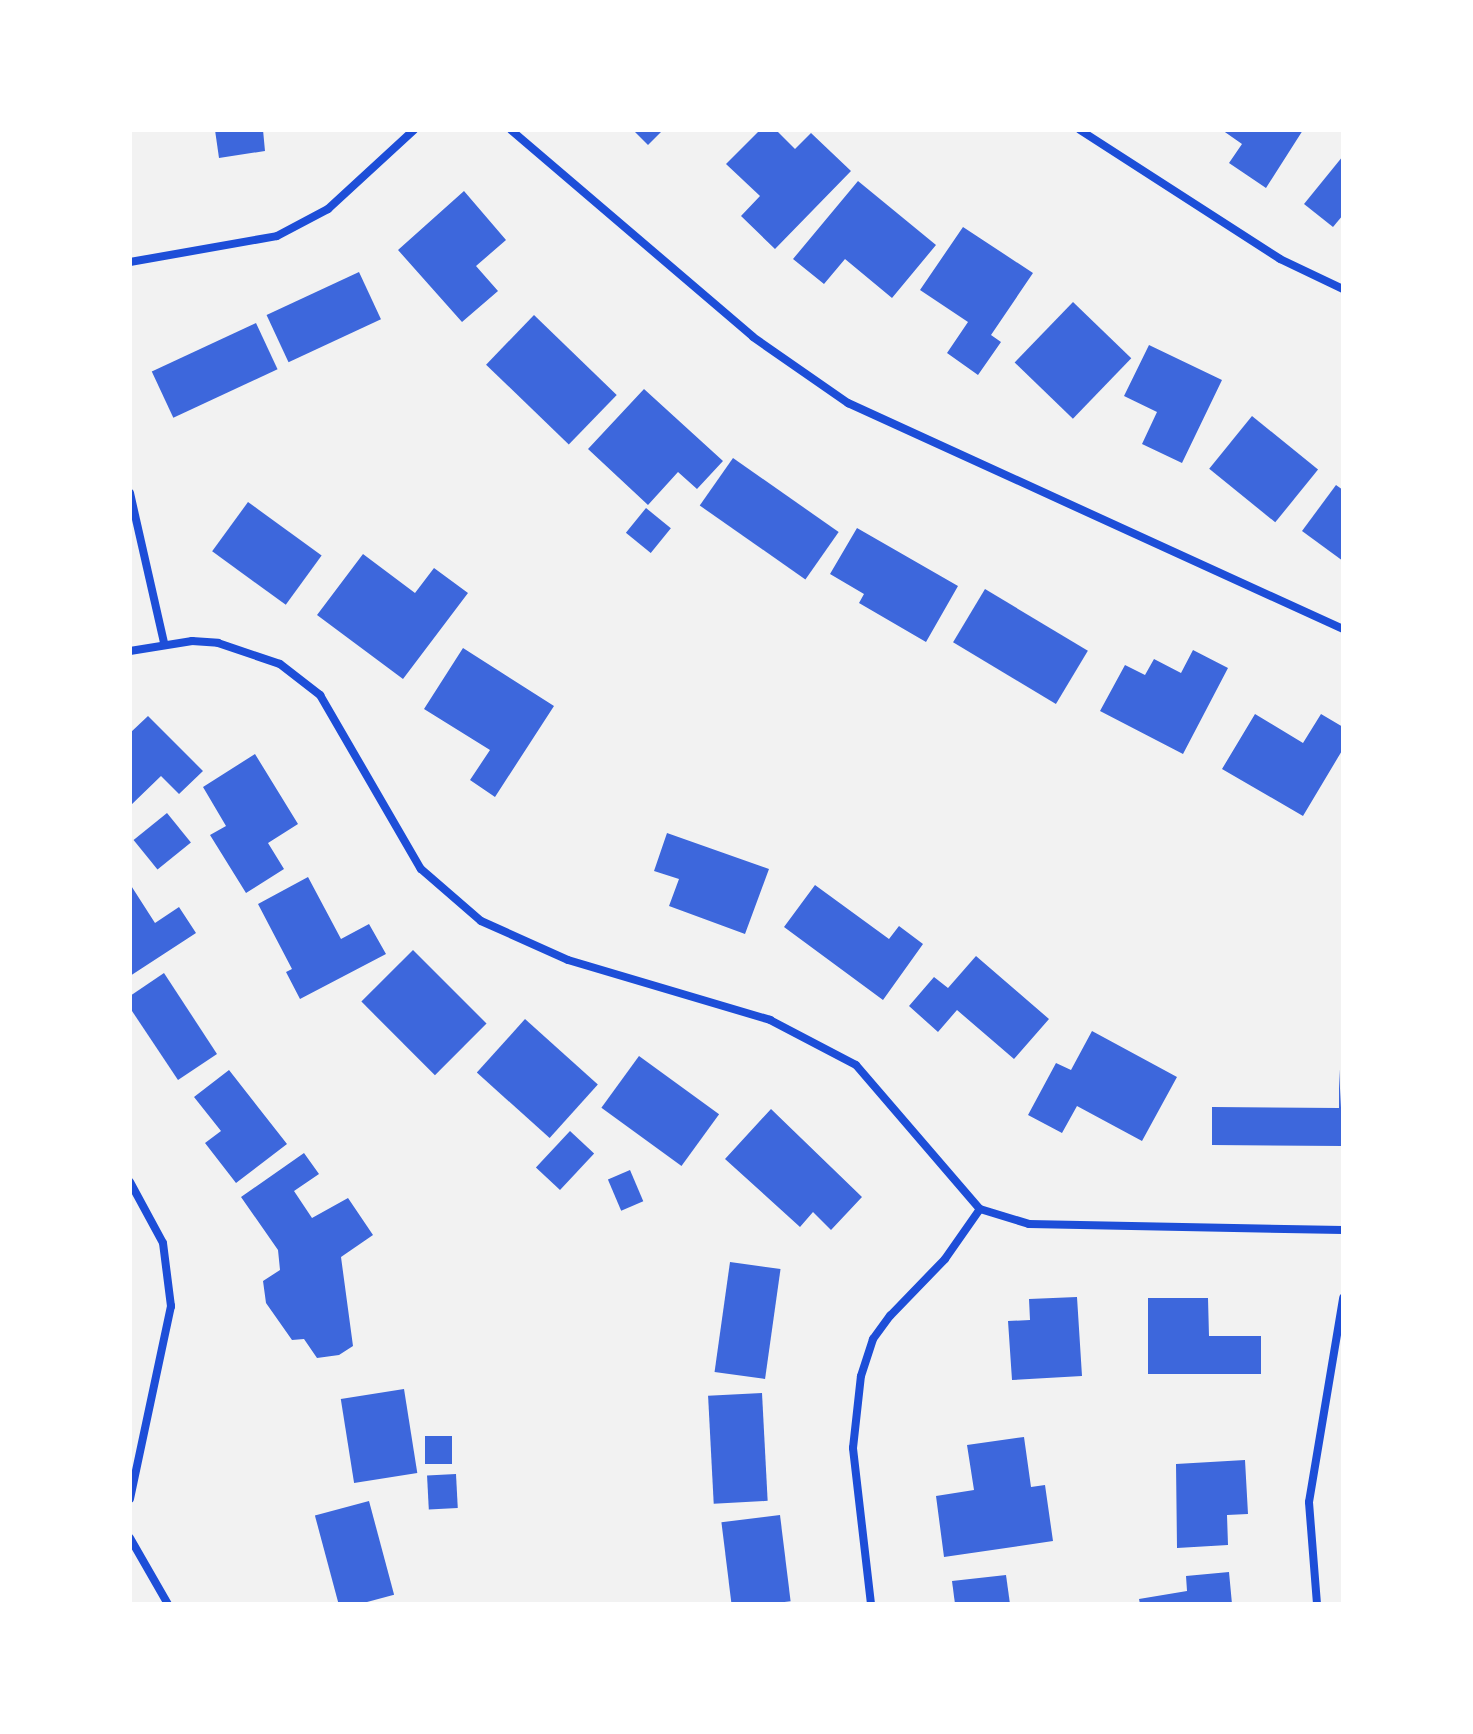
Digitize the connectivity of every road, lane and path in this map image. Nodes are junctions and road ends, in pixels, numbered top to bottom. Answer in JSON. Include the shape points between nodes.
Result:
{"nodes":[{"id":1,"x":414,"y":130,"type":"edge"},
{"id":2,"x":511,"y":130,"type":"edge"},
{"id":3,"x":1080,"y":130,"type":"edge"},
{"id":4,"x":130,"y":262,"type":"edge"},
{"id":5,"x":1343,"y":289,"type":"edge"},
{"id":6,"x":130,"y":493,"type":"edge"},
{"id":7,"x":1343,"y":629,"type":"edge"},
{"id":8,"x":164,"y":643,"type":"junction"},
{"id":9,"x":130,"y":651,"type":"edge"},
{"id":10,"x":130,"y":1182,"type":"edge"},
{"id":11,"x":980,"y":1209,"type":"junction"},
{"id":12,"x":1343,"y":1230,"type":"edge"},
{"id":13,"x":1343,"y":1298,"type":"edge"},
{"id":14,"x":130,"y":1499,"type":"edge"},
{"id":15,"x":130,"y":1538,"type":"edge"},
{"id":16,"x":168,"y":1604,"type":"edge"},
{"id":17,"x":871,"y":1604,"type":"edge"},
{"id":18,"x":1317,"y":1604,"type":"edge"}],
"edges":[{"from":1,"to":4,"type":"street","via":[[328,209],[277,236]]},
{"from":2,"to":7,"type":"street","via":[[753,337],[848,403]]},
{"from":3,"to":5,"type":"street","via":[[1280,259]]},
{"from":6,"to":8,"type":"street"},
{"from":8,"to":9,"type":"street"},
{"from":8,"to":11,"type":"street","via":[[218,643],[255,653],[300,677],[320,695],[421,869],[481,921],[568,960],[770,1020],[856,1065]]},
{"from":10,"to":14,"type":"street","via":[[163,1243],[171,1306]]},
{"from":11,"to":12,"type":"street","via":[[1029,1224]]},
{"from":11,"to":17,"type":"street","via":[[945,1259],[881,1327],[861,1376],[853,1448]]},
{"from":13,"to":18,"type":"street","via":[[1309,1502]]},
{"from":15,"to":16,"type":"street"}]}
